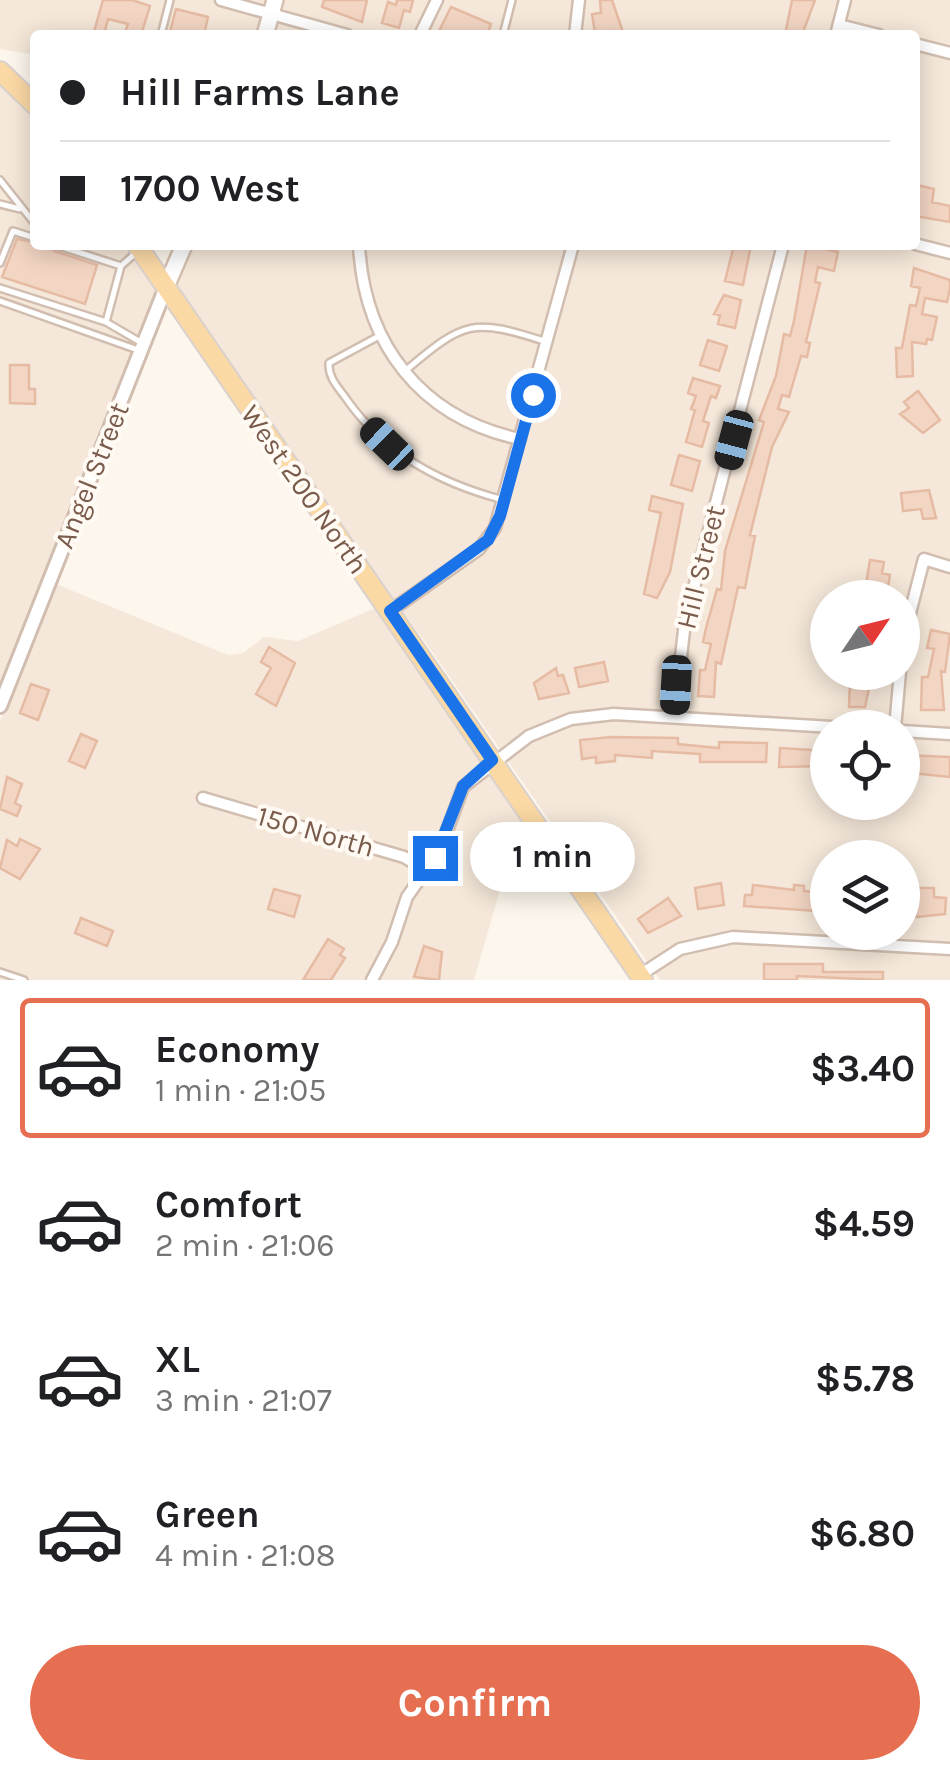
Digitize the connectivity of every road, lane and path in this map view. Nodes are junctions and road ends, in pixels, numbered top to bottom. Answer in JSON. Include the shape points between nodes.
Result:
{"nodes":[{"id":1,"x":170,"y":0,"type":"edge"},
{"id":2,"x":221,"y":0,"type":"edge"},
{"id":3,"x":437,"y":0,"type":"edge"},
{"id":4,"x":512,"y":0,"type":"edge"},
{"id":5,"x":579,"y":0,"type":"edge"},
{"id":6,"x":845,"y":0,"type":"edge"},
{"id":7,"x":273,"y":7,"type":"edge"},
{"id":8,"x":161,"y":30,"type":"edge"},
{"id":9,"x":334,"y":30,"type":"edge"},
{"id":10,"x":422,"y":30,"type":"edge"},
{"id":11,"x":504,"y":30,"type":"edge"},
{"id":12,"x":576,"y":30,"type":"edge"},
{"id":13,"x":837,"y":30,"type":"edge"},
{"id":14,"x":920,"y":45,"type":"edge"},
{"id":15,"x":950,"y":53,"type":"edge"},
{"id":16,"x":0,"y":71,"type":"edge"},
{"id":17,"x":30,"y":100,"type":"edge"},
{"id":18,"x":0,"y":180,"type":"edge"},
{"id":19,"x":0,"y":204,"type":"edge"},
{"id":20,"x":23,"y":210,"type":"junction"},
{"id":21,"x":30,"y":218,"type":"edge"},
{"id":22,"x":30,"y":236,"type":"edge"},
{"id":23,"x":920,"y":245,"type":"edge"},
{"id":24,"x":71,"y":250,"type":"edge"},
{"id":25,"x":135,"y":250,"type":"edge"},
{"id":26,"x":140,"y":250,"type":"edge"},
{"id":27,"x":182,"y":250,"type":"edge"},
{"id":28,"x":359,"y":250,"type":"edge"},
{"id":29,"x":572,"y":250,"type":"edge"},
{"id":30,"x":782,"y":250,"type":"edge"},
{"id":31,"x":950,"y":254,"type":"edge"},
{"id":32,"x":0,"y":264,"type":"edge"},
{"id":33,"x":120,"y":266,"type":"junction"},
{"id":34,"x":166,"y":287,"type":"junction"},
{"id":35,"x":0,"y":288,"type":"edge"},
{"id":36,"x":0,"y":301,"type":"edge"},
{"id":37,"x":106,"y":322,"type":"junction"},
{"id":38,"x":379,"y":336,"type":"junction"},
{"id":39,"x":548,"y":342,"type":"junction"},
{"id":40,"x":142,"y":348,"type":"junction"},
{"id":41,"x":403,"y":373,"type":"junction"},
{"id":42,"x":520,"y":439,"type":"junction"},
{"id":43,"x":503,"y":500,"type":"junction"},
{"id":44,"x":950,"y":567,"type":"edge"},
{"id":45,"x":919,"y":580,"type":"edge"},
{"id":46,"x":390,"y":611,"type":"junction"},
{"id":47,"x":0,"y":706,"type":"edge"},
{"id":48,"x":674,"y":717,"type":"junction"},
{"id":49,"x":810,"y":726,"type":"edge"},
{"id":50,"x":920,"y":732,"type":"edge"},
{"id":51,"x":950,"y":734,"type":"edge"},
{"id":52,"x":492,"y":760,"type":"junction"},
{"id":53,"x":203,"y":798,"type":"dead end"},
{"id":54,"x":426,"y":870,"type":"junction"},
{"id":55,"x":950,"y":949,"type":"edge"},
{"id":56,"x":0,"y":972,"type":"edge"},
{"id":57,"x":642,"y":978,"type":"edge"},
{"id":58,"x":24,"y":980,"type":"edge"},
{"id":59,"x":372,"y":980,"type":"edge"}],
"edges":[{"from":1,"to":8,"type":"lane"},
{"from":2,"to":7,"type":"street"},
{"from":3,"to":10,"type":"street"},
{"from":4,"to":11,"type":"lane"},
{"from":5,"to":12,"type":"street"},
{"from":6,"to":13,"type":"street"},
{"from":7,"to":9,"type":"street"},
{"from":14,"to":15,"type":"street"},
{"from":16,"to":17,"type":"main road"},
{"from":18,"to":20,"type":"lane"},
{"from":19,"to":20,"type":"lane"},
{"from":20,"to":21,"type":"lane"},
{"from":22,"to":32,"type":"lane","via":[[13,231]]},
{"from":23,"to":31,"type":"street"},
{"from":24,"to":33,"type":"lane"},
{"from":25,"to":33,"type":"lane"},
{"from":26,"to":34,"type":"main road","name":"West 200 North"},
{"from":27,"to":34,"type":"main road","name":"Angel Street"},
{"from":28,"to":38,"type":"street"},
{"from":29,"to":39,"type":"street"},
{"from":30,"to":48,"type":"street","name":"Hill Street","via":[[684,622]]},
{"from":33,"to":37,"type":"lane"},
{"from":34,"to":40,"type":"street","name":"Angel Street"},
{"from":34,"to":46,"type":"main road","name":"West 200 North"},
{"from":35,"to":37,"type":"lane"},
{"from":36,"to":40,"type":"lane"},
{"from":37,"to":40,"type":"lane"},
{"from":38,"to":41,"type":"street"},
{"from":38,"to":43,"type":"lane","via":[[329,363],[351,406],[401,457],[456,486]]},
{"from":39,"to":41,"type":"lane","via":[[494,325],[456,330]]},
{"from":39,"to":42,"type":"street"},
{"from":40,"to":47,"type":"street","name":"Angel Street"},
{"from":41,"to":42,"type":"street","via":[[460,419]]},
{"from":42,"to":43,"type":"street"},
{"from":43,"to":46,"type":"street","via":[[495,528],[478,549]]},
{"from":44,"to":45,"type":"street","via":[[924,559]]},
{"from":46,"to":52,"type":"main road","name":"West 200 North"},
{"from":48,"to":49,"type":"street"},
{"from":48,"to":52,"type":"street","via":[[571,719]]},
{"from":50,"to":51,"type":"street"},
{"from":52,"to":54,"type":"street","via":[[463,786]]},
{"from":52,"to":57,"type":"main road","name":"West 200 North"},
{"from":53,"to":54,"type":"street","name":"150 North","via":[[404,857]]},
{"from":54,"to":59,"type":"street","via":[[407,897]]},
{"from":55,"to":57,"type":"street","via":[[720,938],[680,949]]},
{"from":56,"to":58,"type":"lane"}]}
